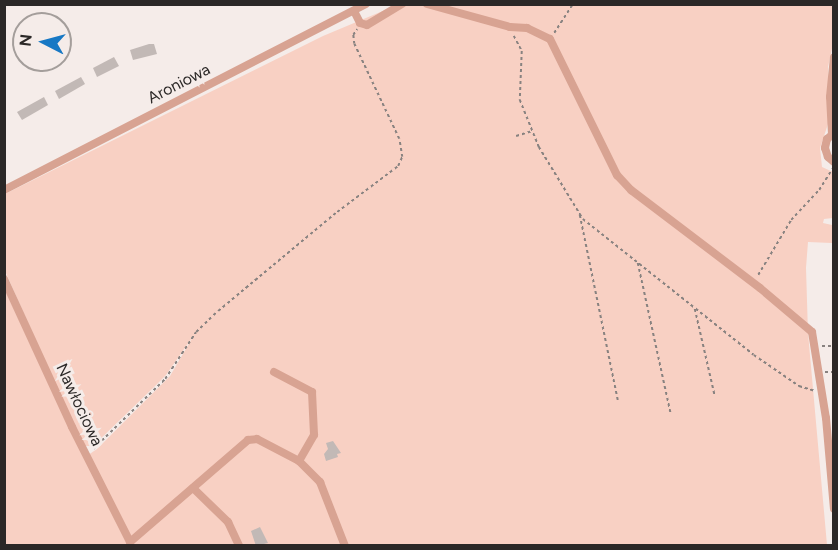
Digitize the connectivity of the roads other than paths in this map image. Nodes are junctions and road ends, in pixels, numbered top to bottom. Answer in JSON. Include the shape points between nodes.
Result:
{"nodes":[{"id":1,"x":366,"y":4,"type":"edge"},
{"id":2,"x":402,"y":4,"type":"edge"},
{"id":3,"x":427,"y":4,"type":"edge"},
{"id":4,"x":354,"y":11,"type":"junction"},
{"id":5,"x":834,"y":57,"type":"edge"},
{"id":6,"x":833,"y":78,"type":"edge"},
{"id":7,"x":833,"y":134,"type":"edge"},
{"id":8,"x":834,"y":164,"type":"edge"},
{"id":9,"x":4,"y":190,"type":"edge"},
{"id":10,"x":4,"y":279,"type":"edge"},
{"id":11,"x":10,"y":290,"type":"junction"},
{"id":12,"x":4,"y":301,"type":"edge"},
{"id":13,"x":274,"y":372,"type":"dead end"},
{"id":14,"x":299,"y":461,"type":"junction"},
{"id":15,"x":193,"y":488,"type":"junction"},
{"id":16,"x":834,"y":509,"type":"edge"},
{"id":17,"x":239,"y":546,"type":"edge"},
{"id":18,"x":345,"y":546,"type":"edge"}],
"edges":[{"from":1,"to":4,"type":"street","name":"Aroniowa"},
{"from":2,"to":4,"type":"street","via":[[372,24],[360,23]]},
{"from":3,"to":16,"type":"street","via":[[527,28],[550,39],[617,175],[808,328],[816,345]]},
{"from":4,"to":9,"type":"street","name":"Aroniowa"},
{"from":5,"to":6,"type":"street"},
{"from":6,"to":7,"type":"street"},
{"from":7,"to":8,"type":"street","via":[[825,148]]},
{"from":10,"to":11,"type":"street","name":"Nawłociowa"},
{"from":11,"to":12,"type":"street"},
{"from":11,"to":15,"type":"street","name":"Nawłociowa","via":[[84,453],[130,542]]},
{"from":13,"to":14,"type":"street","via":[[312,392],[314,435]]},
{"from":14,"to":15,"type":"street","via":[[257,439],[248,440]]},
{"from":14,"to":18,"type":"street","via":[[320,482]]},
{"from":15,"to":17,"type":"street","via":[[228,522]]}]}
